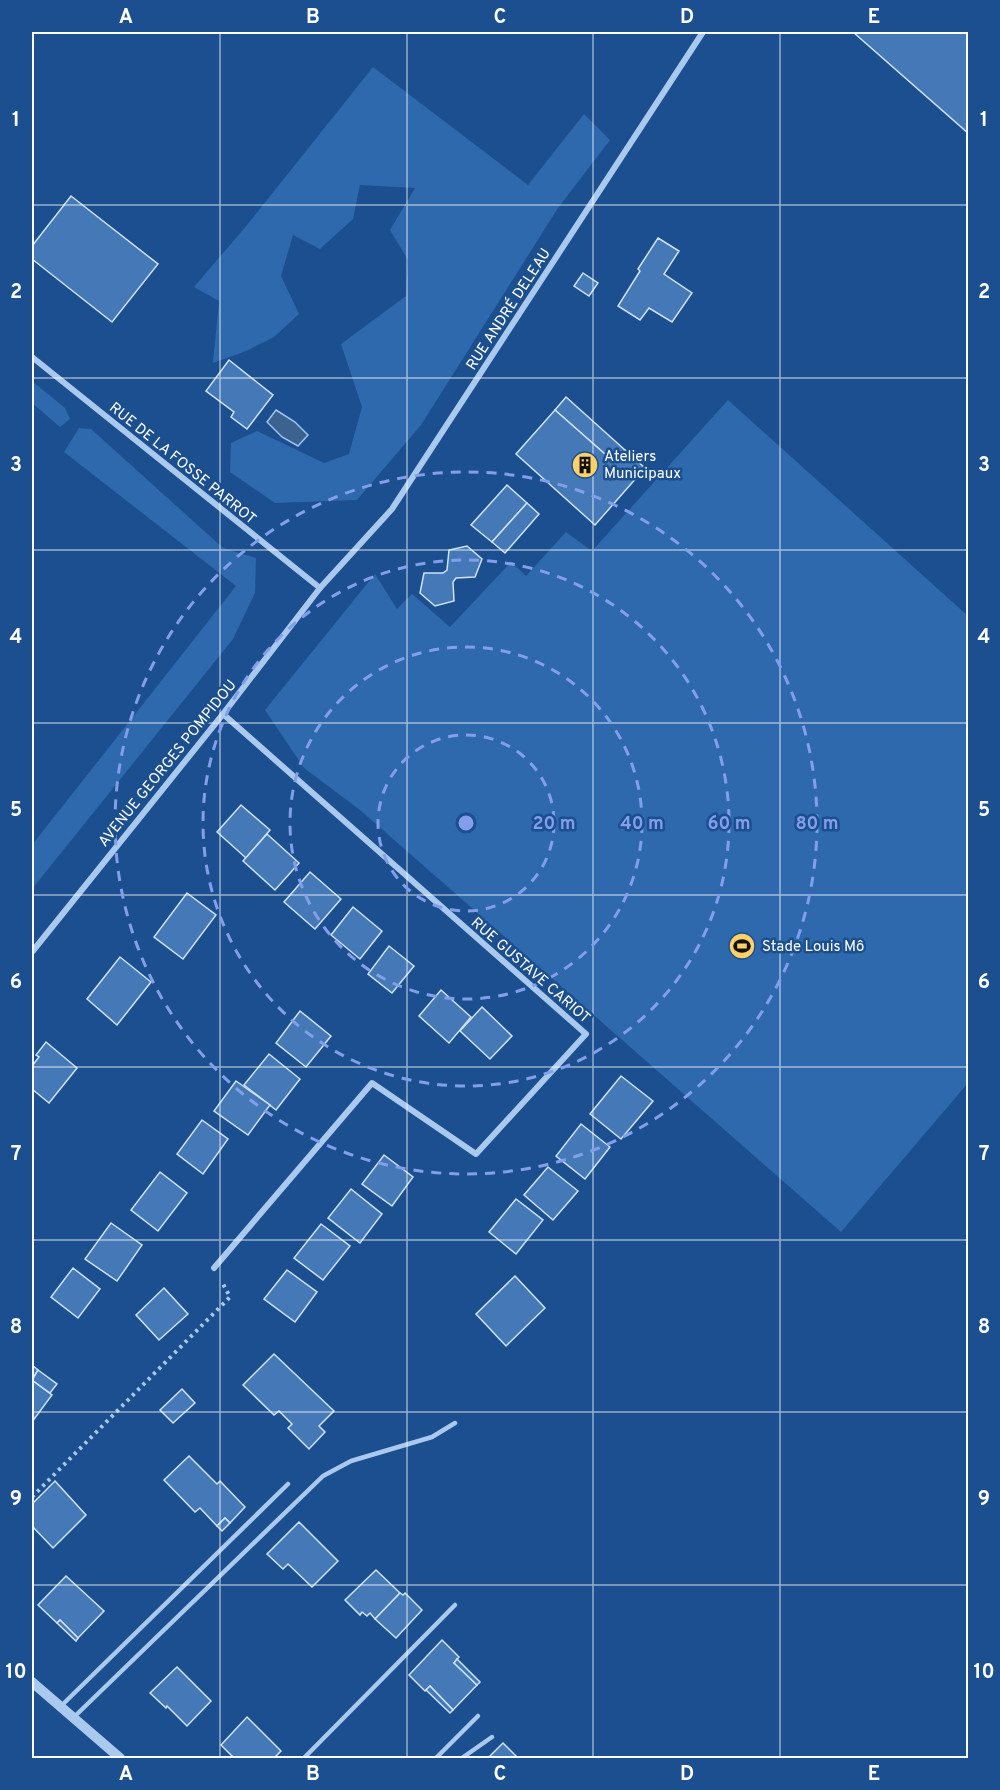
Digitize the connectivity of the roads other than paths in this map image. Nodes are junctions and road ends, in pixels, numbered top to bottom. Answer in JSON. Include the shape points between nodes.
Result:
{"nodes":[{"id":1,"x":703,"y":32,"type":"edge"},
{"id":2,"x":32,"y":357,"type":"edge"},
{"id":3,"x":320,"y":588,"type":"junction"},
{"id":4,"x":223,"y":714,"type":"junction"},
{"id":5,"x":32,"y":952,"type":"edge"},
{"id":6,"x":214,"y":1268,"type":"road end"},
{"id":7,"x":455,"y":1423,"type":"dead end"},
{"id":8,"x":288,"y":1484,"type":"dead end"},
{"id":9,"x":455,"y":1605,"type":"dead end"},
{"id":10,"x":32,"y":1682,"type":"edge"},
{"id":11,"x":60,"y":1707,"type":"junction"},
{"id":12,"x":478,"y":1716,"type":"dead end"},
{"id":13,"x":73,"y":1718,"type":"junction"},
{"id":14,"x":492,"y":1737,"type":"dead end"},
{"id":15,"x":120,"y":1758,"type":"edge"},
{"id":16,"x":304,"y":1758,"type":"edge"},
{"id":17,"x":436,"y":1758,"type":"edge"},
{"id":18,"x":462,"y":1758,"type":"edge"}],
"edges":[{"from":1,"to":3,"type":"street","name":"RUE ANDRÉ DELEAU","via":[[392,509]]},
{"from":2,"to":3,"type":"street","name":"RUE DE LA FOSSE PARROT"},
{"from":3,"to":4,"type":"street","name":"AVENUE GEORGES POMPIDOU"},
{"from":4,"to":5,"type":"street","name":"AVENUE GEORGES POMPIDOU"},
{"from":4,"to":6,"type":"street","name":"RUE GUSTAVE CARIOT","via":[[586,1034],[476,1154],[372,1083]]},
{"from":7,"to":13,"type":"lane","via":[[432,1437],[351,1461],[323,1476]]},
{"from":8,"to":11,"type":"lane"},
{"from":9,"to":16,"type":"lane"},
{"from":10,"to":11,"type":"street"},
{"from":11,"to":13,"type":"street"},
{"from":12,"to":17,"type":"lane"},
{"from":13,"to":15,"type":"street"},
{"from":14,"to":18,"type":"lane"}]}
